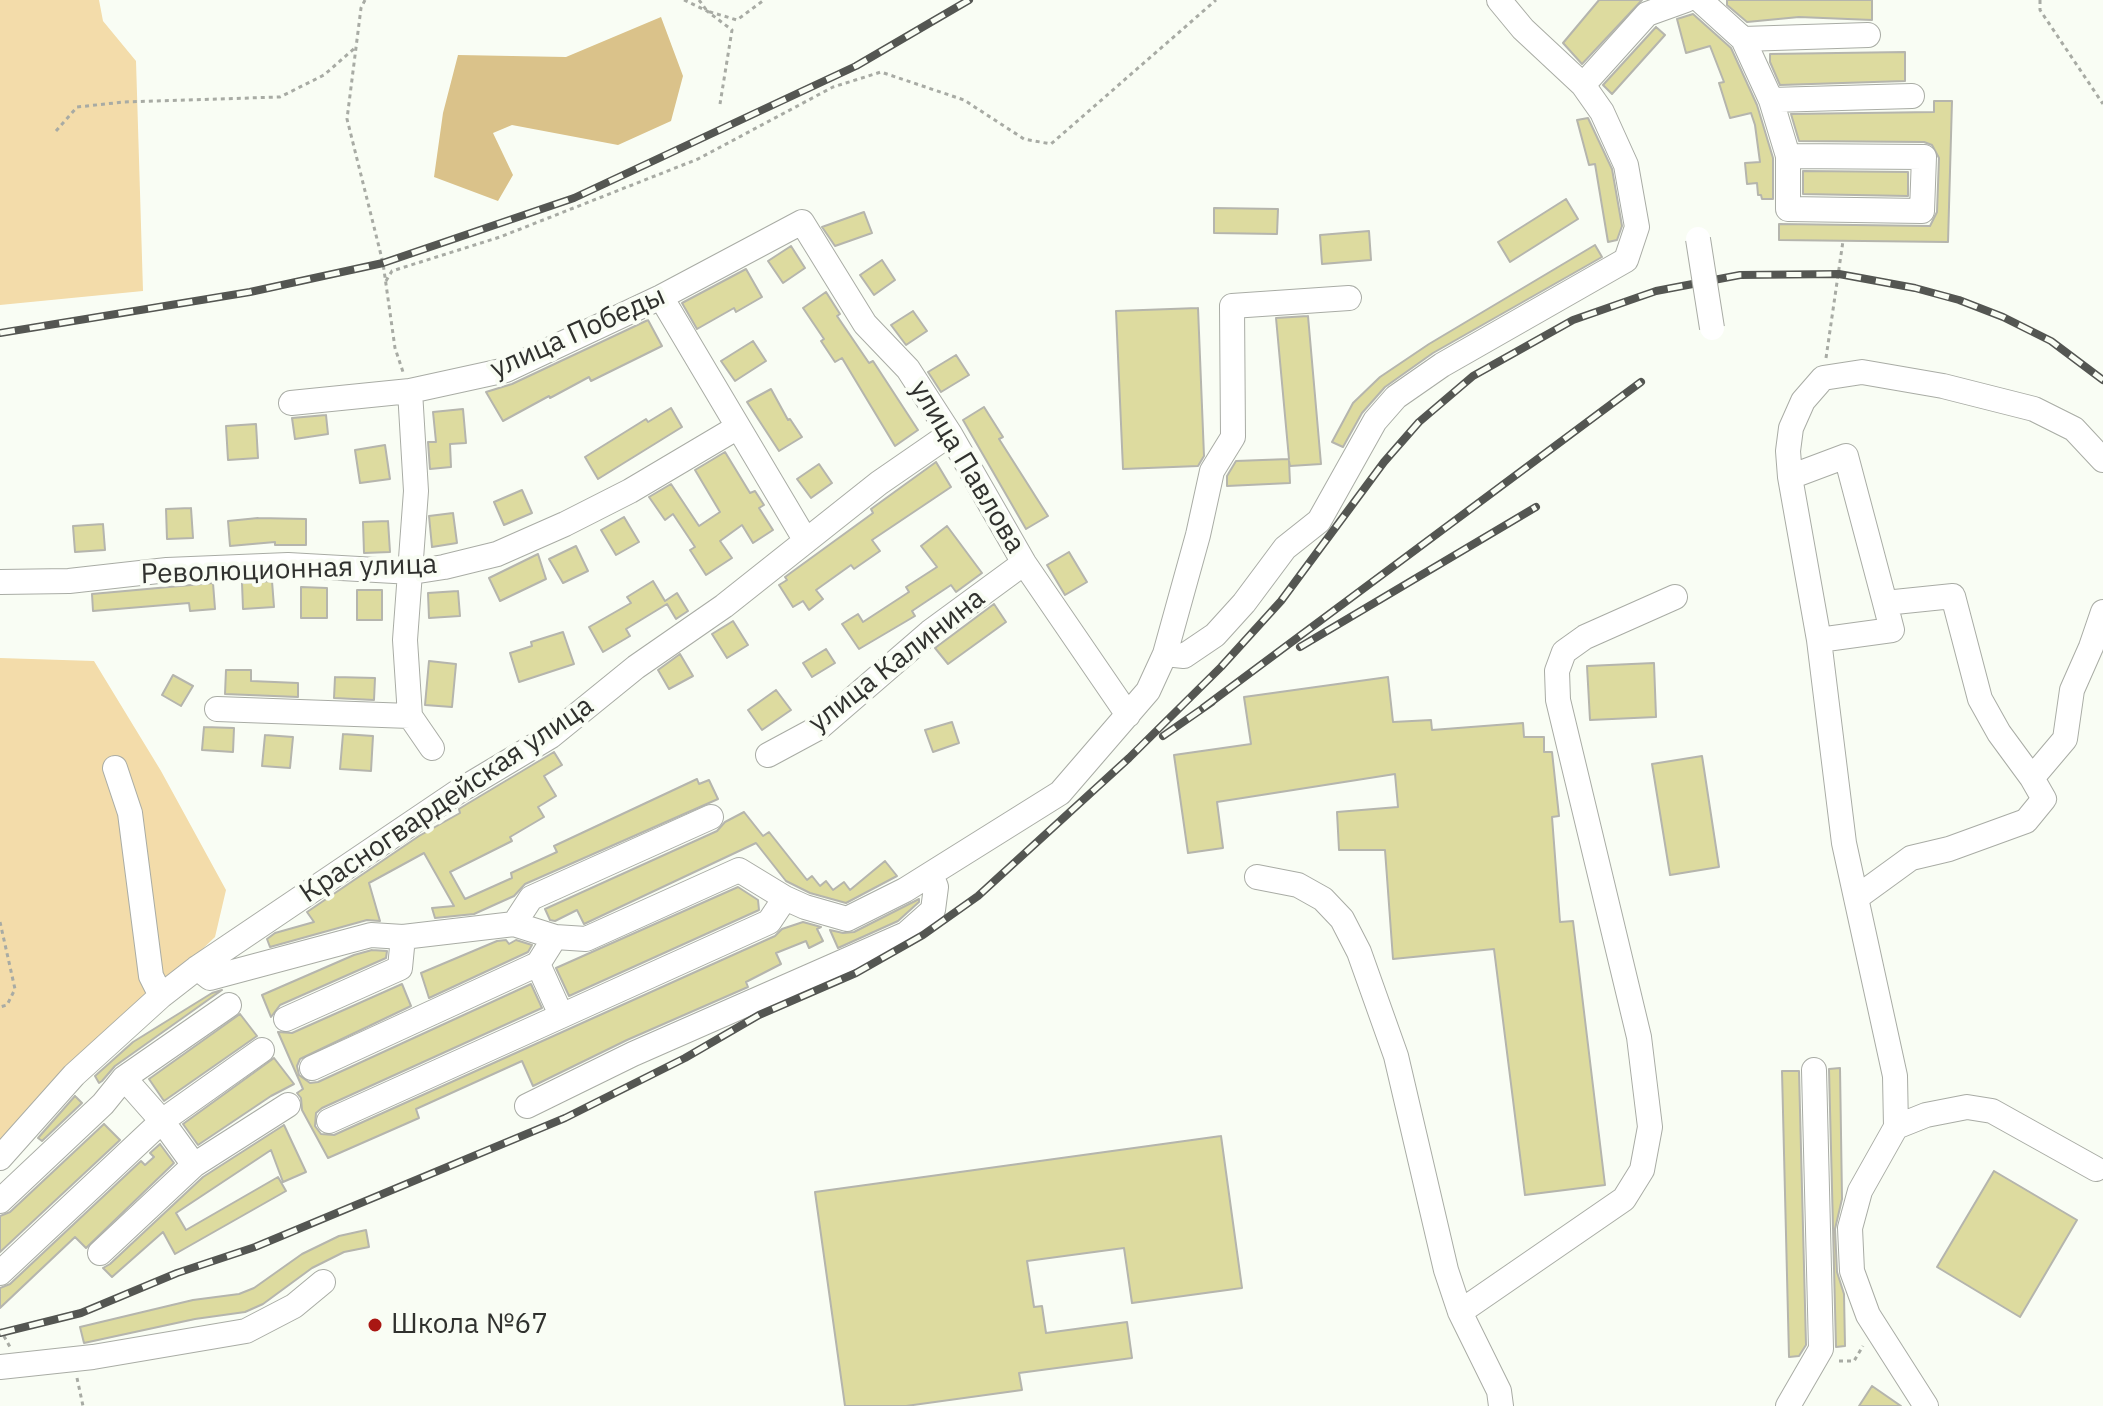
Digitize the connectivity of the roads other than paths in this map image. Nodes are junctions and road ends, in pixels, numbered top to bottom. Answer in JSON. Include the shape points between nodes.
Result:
{"nodes":[{"id":1,"x":1499,"y":0,"type":"edge"},
{"id":2,"x":1686,"y":0,"type":"edge"},
{"id":3,"x":1700,"y":0,"type":"edge"},
{"id":4,"x":1868,"y":35,"type":"dead end"},
{"id":5,"x":1743,"y":39,"type":"junction"},
{"id":6,"x":1583,"y":85,"type":"junction"},
{"id":7,"x":1912,"y":96,"type":"dead end"},
{"id":8,"x":1771,"y":100,"type":"junction"},
{"id":9,"x":1788,"y":156,"type":"junction"},
{"id":10,"x":802,"y":222,"type":"joint"},
{"id":11,"x":1698,"y":239,"type":"dead end"},
{"id":12,"x":661,"y":297,"type":"junction"},
{"id":13,"x":1349,"y":298,"type":"dead end"},
{"id":14,"x":1712,"y":328,"type":"dead end"},
{"id":15,"x":410,"y":391,"type":"junction"},
{"id":16,"x":291,"y":403,"type":"dead end"},
{"id":17,"x":738,"y":427,"type":"junction"},
{"id":18,"x":950,"y":434,"type":"junction"},
{"id":19,"x":2103,"y":460,"type":"edge"},
{"id":20,"x":1790,"y":477,"type":"junction"},
{"id":21,"x":806,"y":541,"type":"junction"},
{"id":22,"x":1024,"y":563,"type":"junction"},
{"id":23,"x":412,"y":572,"type":"junction"},
{"id":24,"x":0,"y":582,"type":"edge"},
{"id":25,"x":1675,"y":597,"type":"dead end"},
{"id":26,"x":1885,"y":603,"type":"junction"},
{"id":27,"x":2103,"y":612,"type":"edge"},
{"id":28,"x":1819,"y":640,"type":"junction"},
{"id":29,"x":1165,"y":654,"type":"junction"},
{"id":30,"x":217,"y":709,"type":"dead end"},
{"id":31,"x":1128,"y":715,"type":"junction"},
{"id":32,"x":410,"y":716,"type":"junction"},
{"id":33,"x":432,"y":748,"type":"dead end"},
{"id":34,"x":768,"y":755,"type":"dead end"},
{"id":35,"x":115,"y":768,"type":"dead end"},
{"id":36,"x":2032,"y":778,"type":"junction"},
{"id":37,"x":711,"y":817,"type":"dead end"},
{"id":38,"x":931,"y":874,"type":"junction"},
{"id":39,"x":1257,"y":877,"type":"dead end"},
{"id":40,"x":785,"y":898,"type":"junction"},
{"id":41,"x":1856,"y":898,"type":"junction"},
{"id":42,"x":514,"y":924,"type":"junction"},
{"id":43,"x":403,"y":937,"type":"junction"},
{"id":44,"x":555,"y":937,"type":"junction"},
{"id":45,"x":538,"y":964,"type":"junction"},
{"id":46,"x":197,"y":968,"type":"junction"},
{"id":47,"x":161,"y":996,"type":"junction"},
{"id":48,"x":229,"y":1005,"type":"dead end"},
{"id":49,"x":561,"y":1015,"type":"junction"},
{"id":50,"x":286,"y":1019,"type":"dead end"},
{"id":51,"x":262,"y":1050,"type":"dead end"},
{"id":52,"x":312,"y":1068,"type":"dead end"},
{"id":53,"x":1814,"y":1070,"type":"dead end"},
{"id":54,"x":74,"y":1075,"type":"junction"},
{"id":55,"x":124,"y":1078,"type":"junction"},
{"id":56,"x":103,"y":1104,"type":"junction"},
{"id":57,"x":288,"y":1105,"type":"dead end"},
{"id":58,"x":527,"y":1106,"type":"dead end"},
{"id":59,"x":162,"y":1121,"type":"junction"},
{"id":60,"x":329,"y":1121,"type":"dead end"},
{"id":61,"x":1896,"y":1127,"type":"junction"},
{"id":62,"x":0,"y":1158,"type":"edge"},
{"id":63,"x":194,"y":1165,"type":"junction"},
{"id":64,"x":2096,"y":1169,"type":"dead end"},
{"id":65,"x":5,"y":1185,"type":"edge"},
{"id":66,"x":100,"y":1253,"type":"dead end"},
{"id":67,"x":0,"y":1273,"type":"edge"},
{"id":68,"x":323,"y":1282,"type":"dead end"},
{"id":69,"x":1460,"y":1312,"type":"junction"},
{"id":70,"x":0,"y":1367,"type":"edge"},
{"id":71,"x":1501,"y":1406,"type":"edge"},
{"id":72,"x":1788,"y":1406,"type":"edge"},
{"id":73,"x":1926,"y":1406,"type":"edge"}],
"edges":[{"from":1,"to":6,"type":"street"},
{"from":2,"to":6,"type":"street","via":[[1647,14]]},
{"from":3,"to":5,"type":"street"},
{"from":4,"to":5,"type":"street"},
{"from":5,"to":8,"type":"street"},
{"from":6,"to":29,"type":"street","via":[[1626,165],[1637,227],[1626,260],[1396,397],[1375,421],[1319,521],[1285,548],[1215,635],[1184,656]]},
{"from":7,"to":8,"type":"street"},
{"from":8,"to":9,"type":"street"},
{"from":9,"to":9,"type":"street","via":[[1788,209],[1922,211],[1924,157]]},
{"from":10,"to":12,"type":"street","name":"улица Победы"},
{"from":10,"to":18,"type":"street","name":"улица Павлова","via":[[865,324],[908,369]]},
{"from":11,"to":14,"type":"street","bridge":true},
{"from":12,"to":15,"type":"street","name":"улица Победы","via":[[506,370]]},
{"from":12,"to":17,"type":"street"},
{"from":13,"to":29,"type":"street","via":[[1232,306],[1233,437],[1212,471]]},
{"from":15,"to":16,"type":"street","name":"улица Победы"},
{"from":15,"to":23,"type":"street","via":[[416,491]]},
{"from":17,"to":21,"type":"street"},
{"from":17,"to":23,"type":"street","name":"Революционная улица","via":[[565,524],[497,554]]},
{"from":18,"to":21,"type":"street","name":"Красногвардейская улица"},
{"from":18,"to":22,"type":"street","name":"улица Павлова"},
{"from":19,"to":20,"type":"street","via":[[2074,429],[2034,409],[1862,372],[1823,378],[1803,401],[1791,428]]},
{"from":20,"to":26,"type":"street","via":[[1846,456]]},
{"from":20,"to":28,"type":"street"},
{"from":21,"to":46,"type":"street","name":"Красногвардейская улица","via":[[551,736],[459,791]]},
{"from":22,"to":31,"type":"street","name":"улица Павлова"},
{"from":22,"to":34,"type":"street","name":"улица Калинина","via":[[930,632],[820,727]]},
{"from":23,"to":24,"type":"street","name":"Революционная улица","via":[[288,565]]},
{"from":23,"to":32,"type":"street","via":[[405,640]]},
{"from":25,"to":69,"type":"street","via":[[1585,637],[1564,652],[1557,671],[1558,700],[1639,1037],[1650,1127],[1642,1170],[1624,1199]]},
{"from":26,"to":28,"type":"street","via":[[1892,630]]},
{"from":26,"to":36,"type":"street","via":[[1953,596],[1980,699]]},
{"from":27,"to":36,"type":"street","via":[[2072,690],[2065,739]]},
{"from":28,"to":41,"type":"street","via":[[1844,843]]},
{"from":29,"to":31,"type":"street","via":[[1148,691]]},
{"from":30,"to":32,"type":"street"},
{"from":31,"to":38,"type":"street","via":[[1060,793]]},
{"from":32,"to":33,"type":"street"},
{"from":35,"to":47,"type":"street","via":[[130,813],[151,976]]},
{"from":36,"to":41,"type":"street","via":[[2044,799],[2026,821],[1911,858]]},
{"from":37,"to":42,"type":"street","via":[[531,898]]},
{"from":38,"to":40,"type":"street","via":[[847,919]]},
{"from":38,"to":58,"type":"street","via":[[936,887],[933,910],[906,934]]},
{"from":39,"to":69,"type":"street","via":[[1298,885],[1323,899],[1342,919],[1359,952],[1396,1056]]},
{"from":40,"to":44,"type":"street","via":[[739,870],[586,939]]},
{"from":40,"to":49,"type":"street","via":[[769,922]]},
{"from":41,"to":61,"type":"street","via":[[1895,1076]]},
{"from":42,"to":43,"type":"street"},
{"from":42,"to":44,"type":"street"},
{"from":43,"to":46,"type":"street","via":[[371,935],[210,978]]},
{"from":43,"to":50,"type":"street","via":[[400,968]]},
{"from":44,"to":45,"type":"street"},
{"from":45,"to":49,"type":"street"},
{"from":45,"to":52,"type":"street"},
{"from":46,"to":47,"type":"street","name":"Красногвардейская улица"},
{"from":47,"to":54,"type":"street","name":"Красногвардейская улица"},
{"from":48,"to":55,"type":"street"},
{"from":49,"to":60,"type":"street"},
{"from":51,"to":59,"type":"street"},
{"from":53,"to":72,"type":"street","via":[[1821,1349]]},
{"from":54,"to":56,"type":"street"},
{"from":54,"to":62,"type":"street","name":"Красногвардейская улица"},
{"from":55,"to":56,"type":"street"},
{"from":55,"to":59,"type":"street"},
{"from":56,"to":65,"type":"street"},
{"from":57,"to":63,"type":"street"},
{"from":59,"to":63,"type":"street"},
{"from":59,"to":67,"type":"street"},
{"from":61,"to":64,"type":"street","via":[[1967,1107],[1992,1111]]},
{"from":61,"to":73,"type":"street","via":[[1860,1191],[1850,1228],[1852,1271],[1874,1325]]},
{"from":63,"to":66,"type":"street"},
{"from":68,"to":70,"type":"street","via":[[294,1306],[246,1331]]},
{"from":69,"to":71,"type":"street","via":[[1499,1391]]}]}
